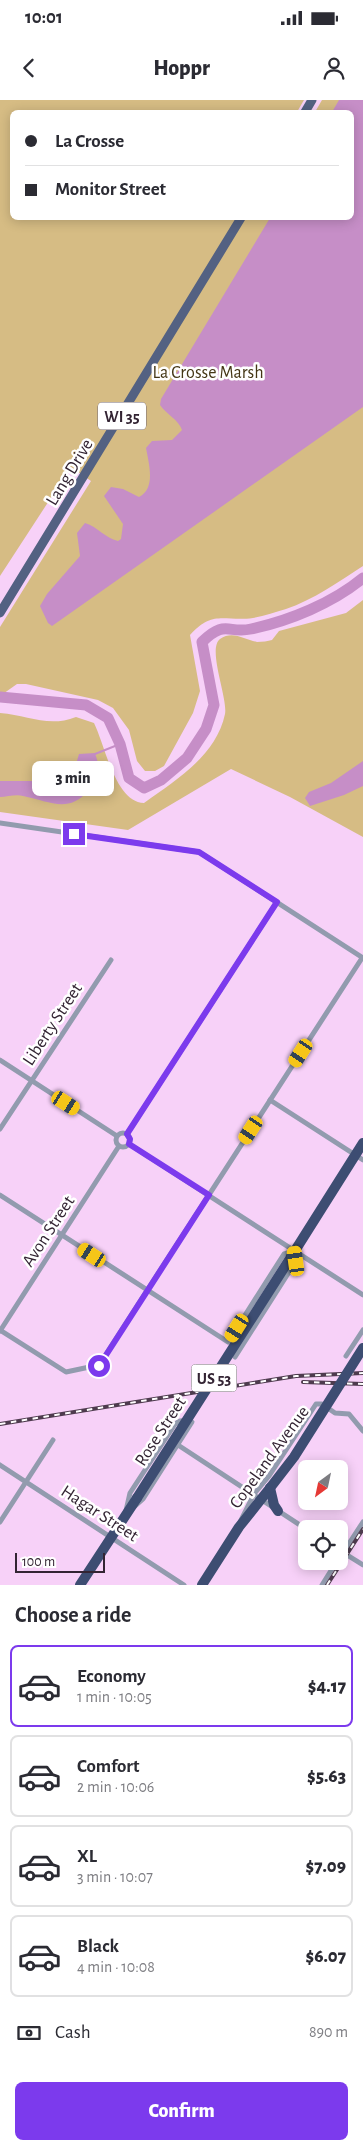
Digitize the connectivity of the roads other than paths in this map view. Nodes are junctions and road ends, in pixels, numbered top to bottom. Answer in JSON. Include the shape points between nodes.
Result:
{"nodes":[{"id":1,"x":240,"y":220,"type":"edge"},
{"id":2,"x":0,"y":613,"type":"edge"},
{"id":3,"x":0,"y":823,"type":"edge"},
{"id":4,"x":277,"y":902,"type":"junction"},
{"id":5,"x":362,"y":958,"type":"edge"},
{"id":6,"x":111,"y":960,"type":"dead end"},
{"id":7,"x":0,"y":1060,"type":"edge"},
{"id":8,"x":32,"y":1080,"type":"junction"},
{"id":9,"x":270,"y":1100,"type":"junction"},
{"id":10,"x":0,"y":1129,"type":"edge"},
{"id":11,"x":127,"y":1134,"type":"junction"},
{"id":12,"x":117,"y":1136,"type":"junction"},
{"id":13,"x":363,"y":1143,"type":"edge"},
{"id":14,"x":129,"y":1144,"type":"junction"},
{"id":15,"x":119,"y":1146,"type":"junction"},
{"id":16,"x":359,"y":1158,"type":"edge"},
{"id":17,"x":209,"y":1195,"type":"junction"},
{"id":18,"x":0,"y":1196,"type":"edge"},
{"id":19,"x":62,"y":1235,"type":"junction"},
{"id":20,"x":293,"y":1254,"type":"junction"},
{"id":21,"x":148,"y":1291,"type":"junction"},
{"id":22,"x":363,"y":1295,"type":"edge"},
{"id":23,"x":0,"y":1330,"type":"edge"},
{"id":24,"x":363,"y":1330,"type":"edge"},
{"id":25,"x":363,"y":1348,"type":"edge"},
{"id":26,"x":346,"y":1356,"type":"dead end"},
{"id":27,"x":235,"y":1357,"type":"dead end"},
{"id":28,"x":363,"y":1431,"type":"edge"},
{"id":29,"x":53,"y":1440,"type":"dead end"},
{"id":30,"x":178,"y":1445,"type":"junction"},
{"id":31,"x":0,"y":1465,"type":"edge"},
{"id":32,"x":26,"y":1482,"type":"junction"},
{"id":33,"x":270,"y":1488,"type":"junction"},
{"id":34,"x":257,"y":1497,"type":"junction"},
{"id":35,"x":278,"y":1511,"type":"junction"},
{"id":36,"x":125,"y":1515,"type":"junction"},
{"id":37,"x":0,"y":1522,"type":"edge"},
{"id":38,"x":363,"y":1522,"type":"edge"},
{"id":39,"x":298,"y":1524,"type":"edge"},
{"id":40,"x":111,"y":1537,"type":"junction"},
{"id":41,"x":348,"y":1542,"type":"edge"},
{"id":42,"x":348,"y":1555,"type":"edge"},
{"id":43,"x":363,"y":1565,"type":"edge"},
{"id":44,"x":332,"y":1570,"type":"edge"},
{"id":45,"x":80,"y":1585,"type":"edge"},
{"id":46,"x":184,"y":1585,"type":"edge"},
{"id":47,"x":202,"y":1585,"type":"edge"},
{"id":48,"x":322,"y":1585,"type":"edge"}],
"edges":[{"from":1,"to":2,"type":"main road","name":"Lang Drive","number":"WI 35"},
{"from":3,"to":4,"type":"street","via":[[199,852]]},
{"from":4,"to":5,"type":"street"},
{"from":4,"to":11,"type":"street"},
{"from":5,"to":9,"type":"street"},
{"from":6,"to":8,"type":"street","name":"Liberty Street"},
{"from":7,"to":8,"type":"street"},
{"from":8,"to":10,"type":"street","name":"Liberty Street"},
{"from":8,"to":12,"type":"street"},
{"from":9,"to":16,"type":"street"},
{"from":9,"to":17,"type":"street"},
{"from":11,"to":12,"type":"street"},
{"from":11,"to":14,"type":"street"},
{"from":12,"to":15,"type":"street"},
{"from":13,"to":16,"type":"highway","name":"Rose Street","number":"US 53"},
{"from":14,"to":15,"type":"street"},
{"from":14,"to":17,"type":"street"},
{"from":15,"to":19,"type":"street","name":"Avon Street"},
{"from":16,"to":20,"type":"highway","name":"Rose Street","number":"US 53"},
{"from":17,"to":20,"type":"street"},
{"from":17,"to":21,"type":"street"},
{"from":18,"to":19,"type":"street"},
{"from":19,"to":21,"type":"street"},
{"from":19,"to":23,"type":"street","name":"Avon Street"},
{"from":20,"to":21,"type":"street","via":[[284,1254],[228,1342]]},
{"from":20,"to":22,"type":"street"},
{"from":20,"to":27,"type":"street","via":[[296,1261]]},
{"from":20,"to":36,"type":"highway","name":"Rose Street","number":"US 53","bridge":true},
{"from":21,"to":23,"type":"street","via":[[99,1366],[66,1372]]},
{"from":24,"to":26,"type":"street"},
{"from":25,"to":33,"type":"highway","name":"Copeland Avenue","bridge":true,"via":[[294,1457]]},
{"from":28,"to":34,"type":"street","via":[[349,1414],[336,1413],[316,1404]]},
{"from":29,"to":32,"type":"street"},
{"from":30,"to":34,"type":"street"},
{"from":30,"to":36,"type":"street","via":[[143,1499]]},
{"from":30,"to":36,"type":"street","via":[[191,1421],[175,1424],[130,1493]]},
{"from":31,"to":32,"type":"street","name":"Hagar Street"},
{"from":32,"to":37,"type":"street"},
{"from":32,"to":40,"type":"street","name":"Hagar Street"},
{"from":33,"to":34,"type":"highway","name":"Copeland Avenue"},
{"from":33,"to":35,"type":"highway"},
{"from":34,"to":35,"type":"street"},
{"from":34,"to":47,"type":"highway","name":"Copeland Avenue"},
{"from":35,"to":39,"type":"street"},
{"from":36,"to":40,"type":"highway","name":"Rose Street","number":"US 53"},
{"from":38,"to":41,"type":"street"},
{"from":40,"to":45,"type":"highway","name":"Rose Street","number":"US 53"},
{"from":40,"to":46,"type":"street","name":"Hagar Street"},
{"from":42,"to":43,"type":"street"},
{"from":44,"to":48,"type":"street"}]}
